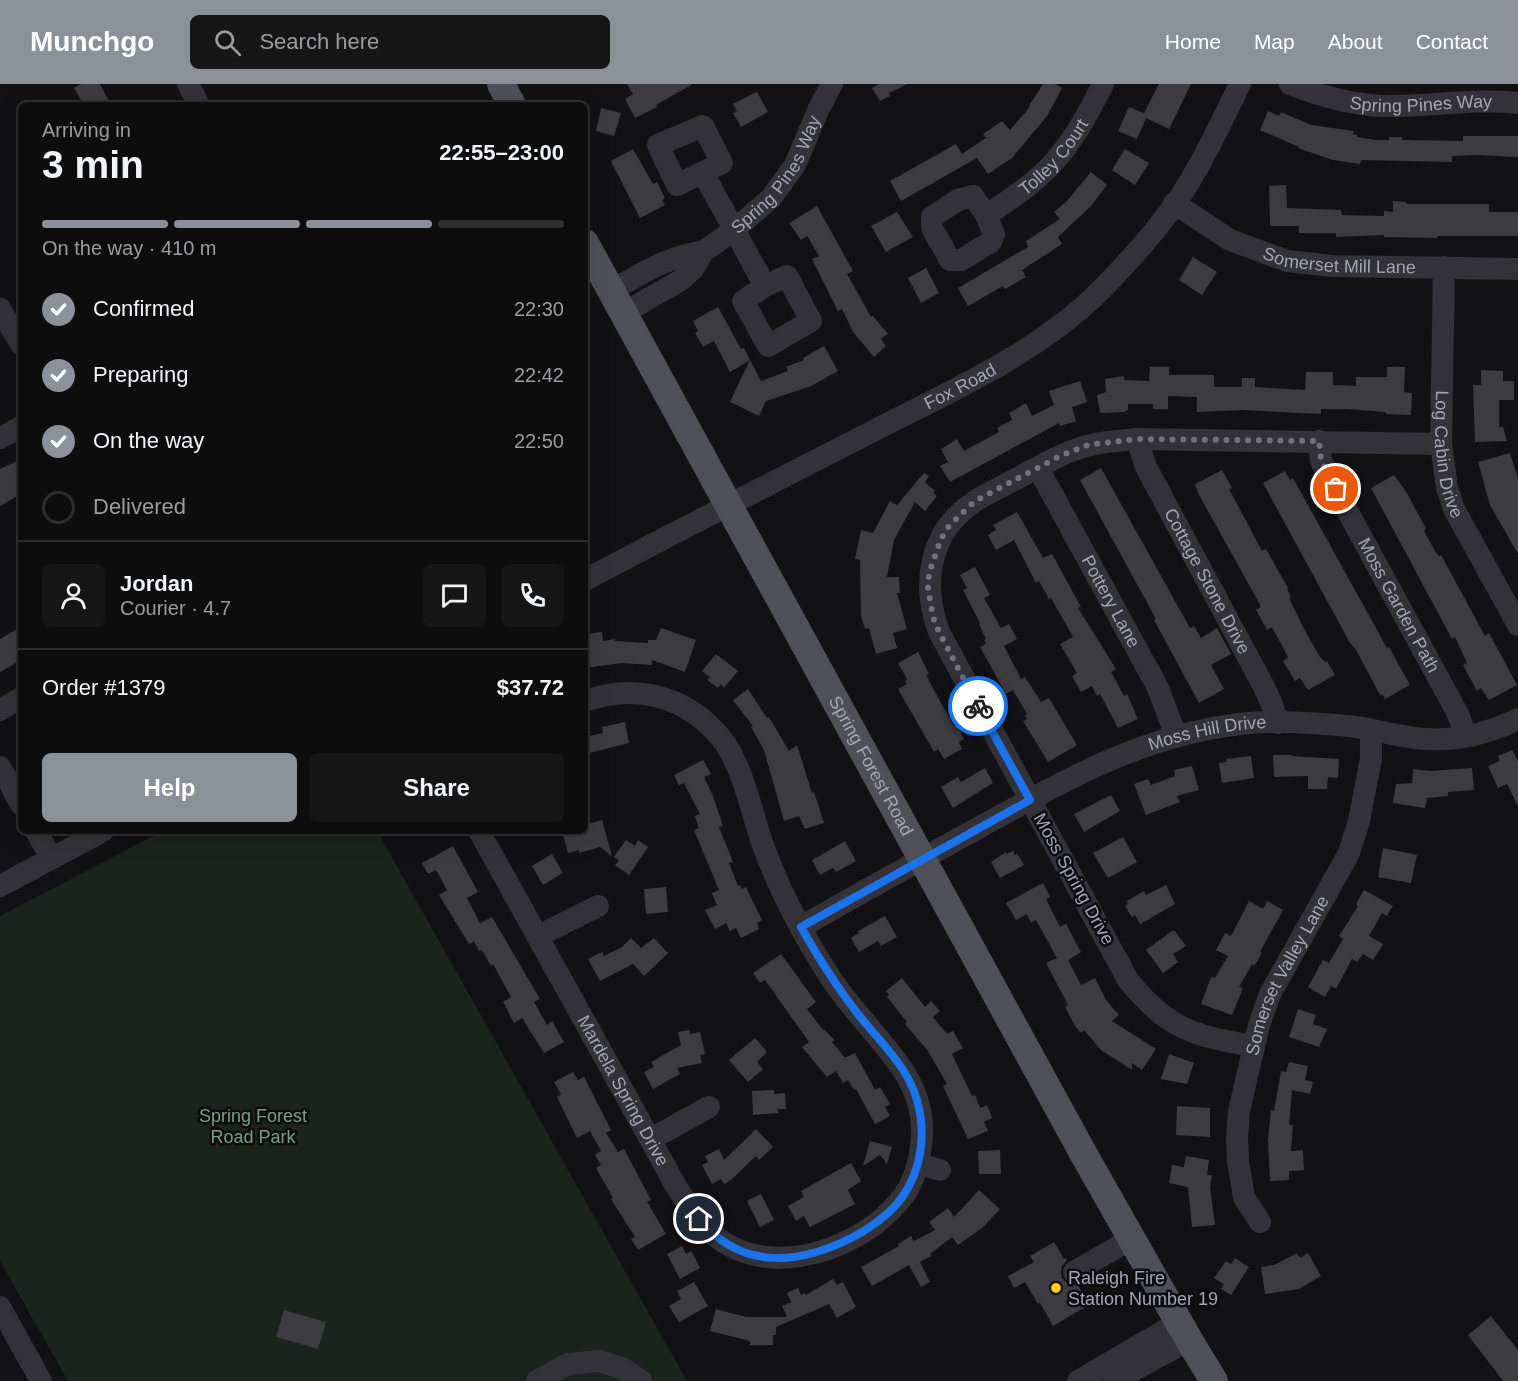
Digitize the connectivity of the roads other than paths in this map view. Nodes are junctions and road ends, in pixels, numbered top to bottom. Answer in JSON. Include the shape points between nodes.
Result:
{"nodes":[{"id":1,"x":188,"y":84,"type":"edge"},
{"id":2,"x":501,"y":84,"type":"edge"},
{"id":3,"x":832,"y":84,"type":"edge"},
{"id":4,"x":1103,"y":84,"type":"edge"},
{"id":5,"x":1240,"y":84,"type":"edge"},
{"id":6,"x":1290,"y":84,"type":"edge"},
{"id":7,"x":197,"y":102,"type":"edge"},
{"id":8,"x":510,"y":102,"type":"edge"},
{"id":9,"x":1518,"y":103,"type":"edge"},
{"id":10,"x":703,"y":173,"type":"dead end"},
{"id":11,"x":1174,"y":203,"type":"junction"},
{"id":12,"x":986,"y":214,"type":"dead end"},
{"id":13,"x":734,"y":230,"type":"junction"},
{"id":14,"x":588,"y":249,"type":"edge"},
{"id":15,"x":1444,"y":267,"type":"junction"},
{"id":16,"x":1518,"y":269,"type":"edge"},
{"id":17,"x":765,"y":286,"type":"dead end"},
{"id":18,"x":616,"y":303,"type":"junction"},
{"id":19,"x":0,"y":309,"type":"edge"},
{"id":20,"x":18,"y":339,"type":"edge"},
{"id":21,"x":18,"y":429,"type":"edge"},
{"id":22,"x":0,"y":438,"type":"edge"},
{"id":23,"x":1137,"y":439,"type":"junction"},
{"id":24,"x":1319,"y":441,"type":"junction"},
{"id":25,"x":1441,"y":444,"type":"junction"},
{"id":26,"x":1038,"y":468,"type":"junction"},
{"id":27,"x":728,"y":505,"type":"junction"},
{"id":28,"x":588,"y":578,"type":"edge"},
{"id":29,"x":1518,"y":624,"type":"edge"},
{"id":30,"x":18,"y":700,"type":"edge"},
{"id":31,"x":588,"y":700,"type":"edge"},
{"id":32,"x":0,"y":710,"type":"edge"},
{"id":33,"x":1518,"y":720,"type":"edge"},
{"id":34,"x":1278,"y":723,"type":"junction"},
{"id":35,"x":1371,"y":731,"type":"junction"},
{"id":36,"x":1176,"y":736,"type":"junction"},
{"id":37,"x":1466,"y":736,"type":"junction"},
{"id":38,"x":0,"y":767,"type":"edge"},
{"id":39,"x":18,"y":799,"type":"edge"},
{"id":40,"x":1030,"y":800,"type":"junction"},
{"id":41,"x":38,"y":834,"type":"edge"},
{"id":42,"x":97,"y":834,"type":"edge"},
{"id":43,"x":481,"y":834,"type":"edge"},
{"id":44,"x":51,"y":858,"type":"junction"},
{"id":45,"x":922,"y":859,"type":"junction"},
{"id":46,"x":0,"y":886,"type":"edge"},
{"id":47,"x":598,"y":906,"type":"dead end"},
{"id":48,"x":801,"y":927,"type":"junction"},
{"id":49,"x":538,"y":936,"type":"junction"},
{"id":50,"x":1254,"y":1046,"type":"junction"},
{"id":51,"x":709,"y":1107,"type":"dead end"},
{"id":52,"x":651,"y":1139,"type":"junction"},
{"id":53,"x":1260,"y":1222,"type":"dead end"},
{"id":54,"x":1131,"y":1239,"type":"junction"},
{"id":55,"x":1074,"y":1272,"type":"dead end"},
{"id":56,"x":0,"y":1307,"type":"edge"},
{"id":57,"x":1184,"y":1331,"type":"junction"},
{"id":58,"x":41,"y":1381,"type":"edge"},
{"id":59,"x":537,"y":1381,"type":"edge"},
{"id":60,"x":641,"y":1381,"type":"edge"},
{"id":61,"x":1078,"y":1381,"type":"edge"},
{"id":62,"x":1114,"y":1381,"type":"edge"},
{"id":63,"x":1215,"y":1381,"type":"edge"}],
"edges":[{"from":1,"to":7,"type":"street"},
{"from":2,"to":8,"type":"main road"},
{"from":3,"to":13,"type":"street","name":"Spring Pines Way","via":[[786,180]]},
{"from":4,"to":12,"type":"street","name":"Tolley Court","via":[[1060,157],[1029,186]]},
{"from":5,"to":11,"type":"street","name":"Fox Road","via":[[1198,167]]},
{"from":6,"to":9,"type":"street","name":"Spring Pines Way","via":[[1359,104]]},
{"from":10,"to":13,"type":"street"},
{"from":11,"to":15,"type":"street","name":"Somerset Mill Lane","via":[[1230,240],[1287,261],[1332,266]]},
{"from":11,"to":27,"type":"street","name":"Fox Road","via":[[1101,290],[1043,339],[925,405]]},
{"from":13,"to":17,"type":"street"},
{"from":13,"to":18,"type":"street","name":"Spring Pines Way","via":[[703,252],[667,261]]},
{"from":14,"to":18,"type":"main road","name":"Spring Forest Road"},
{"from":15,"to":16,"type":"street","name":"Somerset Mill Lane"},
{"from":15,"to":25,"type":"street","name":"Log Cabin Drive"},
{"from":18,"to":27,"type":"main road","name":"Spring Forest Road"},
{"from":19,"to":20,"type":"street"},
{"from":21,"to":22,"type":"street"},
{"from":23,"to":24,"type":"street","name":"Moss Spring Drive"},
{"from":23,"to":26,"type":"street","name":"Moss Spring Drive","via":[[1088,445]]},
{"from":23,"to":34,"type":"street","name":"Cottage Stone Drive","via":[[1146,467],[1263,685]]},
{"from":24,"to":25,"type":"street","name":"Moss Spring Drive"},
{"from":24,"to":37,"type":"street","name":"Moss Garden Path","via":[[1321,460],[1458,714]]},
{"from":25,"to":29,"type":"street","name":"Log Cabin Drive","via":[[1454,509]]},
{"from":26,"to":36,"type":"street","name":"Pottery Lane","via":[[1158,688]]},
{"from":26,"to":40,"type":"street","name":"Moss Spring Drive","via":[[975,501],[954,520],[935,554],[928,588],[939,632]]},
{"from":27,"to":28,"type":"street","name":"Fox Road"},
{"from":27,"to":45,"type":"main road","name":"Spring Forest Road"},
{"from":30,"to":32,"type":"street"},
{"from":31,"to":48,"type":"street","name":"Mardela Spring Drive","via":[[622,692],[656,695],[689,709],[716,731],[736,763],[773,871]]},
{"from":33,"to":37,"type":"street","name":"Moss Hill Drive"},
{"from":34,"to":35,"type":"street","name":"Moss Hill Drive","via":[[1350,726]]},
{"from":34,"to":36,"type":"street","name":"Moss Hill Drive","via":[[1241,724]]},
{"from":35,"to":37,"type":"street","name":"Moss Hill Drive","via":[[1425,739]]},
{"from":35,"to":50,"type":"street","name":"Somerset Valley Lane","via":[[1371,759],[1349,853],[1270,994]]},
{"from":36,"to":40,"type":"street","name":"Moss Hill Drive","via":[[1108,760]]},
{"from":38,"to":39,"type":"street"},
{"from":40,"to":45,"type":"street","name":"Moss Hill Drive"},
{"from":40,"to":50,"type":"street","name":"Moss Spring Drive","via":[[1128,980],[1141,996],[1177,1026]]},
{"from":41,"to":44,"type":"street"},
{"from":42,"to":44,"type":"street"},
{"from":43,"to":49,"type":"street","name":"Mardela Spring Drive"},
{"from":44,"to":46,"type":"street"},
{"from":45,"to":48,"type":"street","name":"Moss Hill Drive"},
{"from":45,"to":54,"type":"main road","name":"Spring Forest Road"},
{"from":47,"to":49,"type":"street"},
{"from":48,"to":52,"type":"street","name":"Mardela Spring Drive","via":[[824,967],[911,1082],[929,1167],[875,1224],[833,1248],[811,1255],[749,1263],[707,1228],[681,1193]]},
{"from":49,"to":52,"type":"street","name":"Mardela Spring Drive"},
{"from":50,"to":53,"type":"street","name":"Somerset Valley Lane","via":[[1237,1138],[1244,1197]]},
{"from":51,"to":52,"type":"street"},
{"from":54,"to":55,"type":"street"},
{"from":54,"to":57,"type":"main road","name":"Spring Forest Road"},
{"from":56,"to":58,"type":"street"},
{"from":57,"to":61,"type":"street"},
{"from":57,"to":62,"type":"street"},
{"from":57,"to":63,"type":"main road","name":"Spring Forest Road"},
{"from":59,"to":60,"type":"street","via":[[568,1364],[599,1361],[624,1369]]}]}
